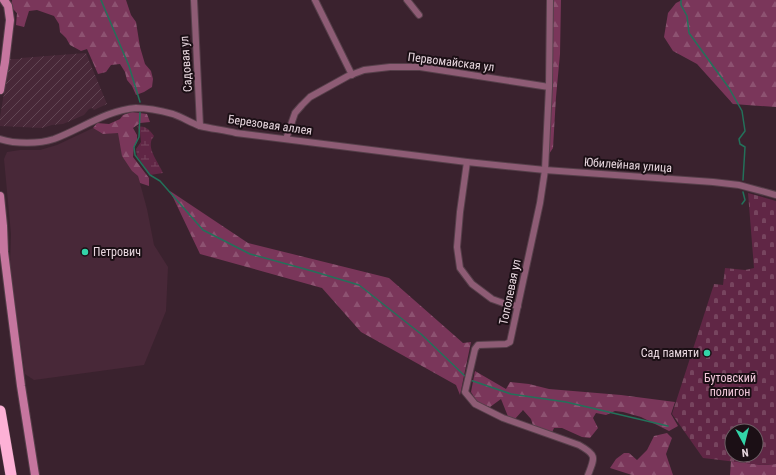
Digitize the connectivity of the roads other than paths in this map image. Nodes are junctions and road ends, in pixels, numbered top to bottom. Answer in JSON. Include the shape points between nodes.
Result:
{"nodes":[{"id":1,"x":4,"y":0,"type":"edge"},
{"id":2,"x":194,"y":0,"type":"edge"},
{"id":3,"x":315,"y":0,"type":"edge"},
{"id":4,"x":407,"y":0,"type":"edge"},
{"id":5,"x":550,"y":0,"type":"edge"},
{"id":6,"x":419,"y":15,"type":"dead end"},
{"id":7,"x":352,"y":75,"type":"junction"},
{"id":8,"x":549,"y":87,"type":"junction"},
{"id":9,"x":0,"y":90,"type":"edge"},
{"id":10,"x":200,"y":126,"type":"junction"},
{"id":11,"x":0,"y":139,"type":"edge"},
{"id":12,"x":286,"y":139,"type":"junction"},
{"id":13,"x":467,"y":162,"type":"junction"},
{"id":14,"x":545,"y":170,"type":"junction"},
{"id":15,"x":776,"y":195,"type":"edge"},
{"id":16,"x":0,"y":196,"type":"edge"},
{"id":17,"x":518,"y":306,"type":"junction"},
{"id":18,"x":0,"y":411,"type":"edge"},
{"id":19,"x":11,"y":475,"type":"edge"},
{"id":20,"x":35,"y":475,"type":"edge"},
{"id":21,"x":588,"y":475,"type":"edge"}],
"edges":[{"from":1,"to":9,"type":"street","via":[[8,6],[10,20]]},
{"from":2,"to":10,"type":"street","name":"Садовая ул"},
{"from":3,"to":7,"type":"street"},
{"from":4,"to":6,"type":"street"},
{"from":5,"to":8,"type":"street","name":"Тополевая ул"},
{"from":7,"to":8,"type":"street","name":"Первомайская ул","via":[[364,70],[420,67]]},
{"from":7,"to":12,"type":"street","name":"Первомайская ул","via":[[310,97],[295,113]]},
{"from":8,"to":14,"type":"street","name":"Тополевая ул"},
{"from":10,"to":11,"type":"street","name":"Березовая аллея","via":[[173,114],[137,108],[122,110],[92,121],[53,139],[21,143]]},
{"from":10,"to":12,"type":"street","name":"Березовая аллея"},
{"from":12,"to":13,"type":"street","name":"Березовая аллея"},
{"from":13,"to":14,"type":"street","name":"Березовая аллея"},
{"from":13,"to":17,"type":"street","via":[[457,247],[460,268],[472,284],[492,299]]},
{"from":14,"to":15,"type":"street","name":"Юбилейная улица","via":[[739,185]]},
{"from":14,"to":17,"type":"street","name":"Тополевая ул"},
{"from":16,"to":20,"type":"street","via":[[10,300]]},
{"from":17,"to":21,"type":"street","name":"Тополевая ул","via":[[510,342],[478,345],[465,392],[476,404],[503,418],[590,451],[594,461]]},
{"from":18,"to":19,"type":"highway"}]}
